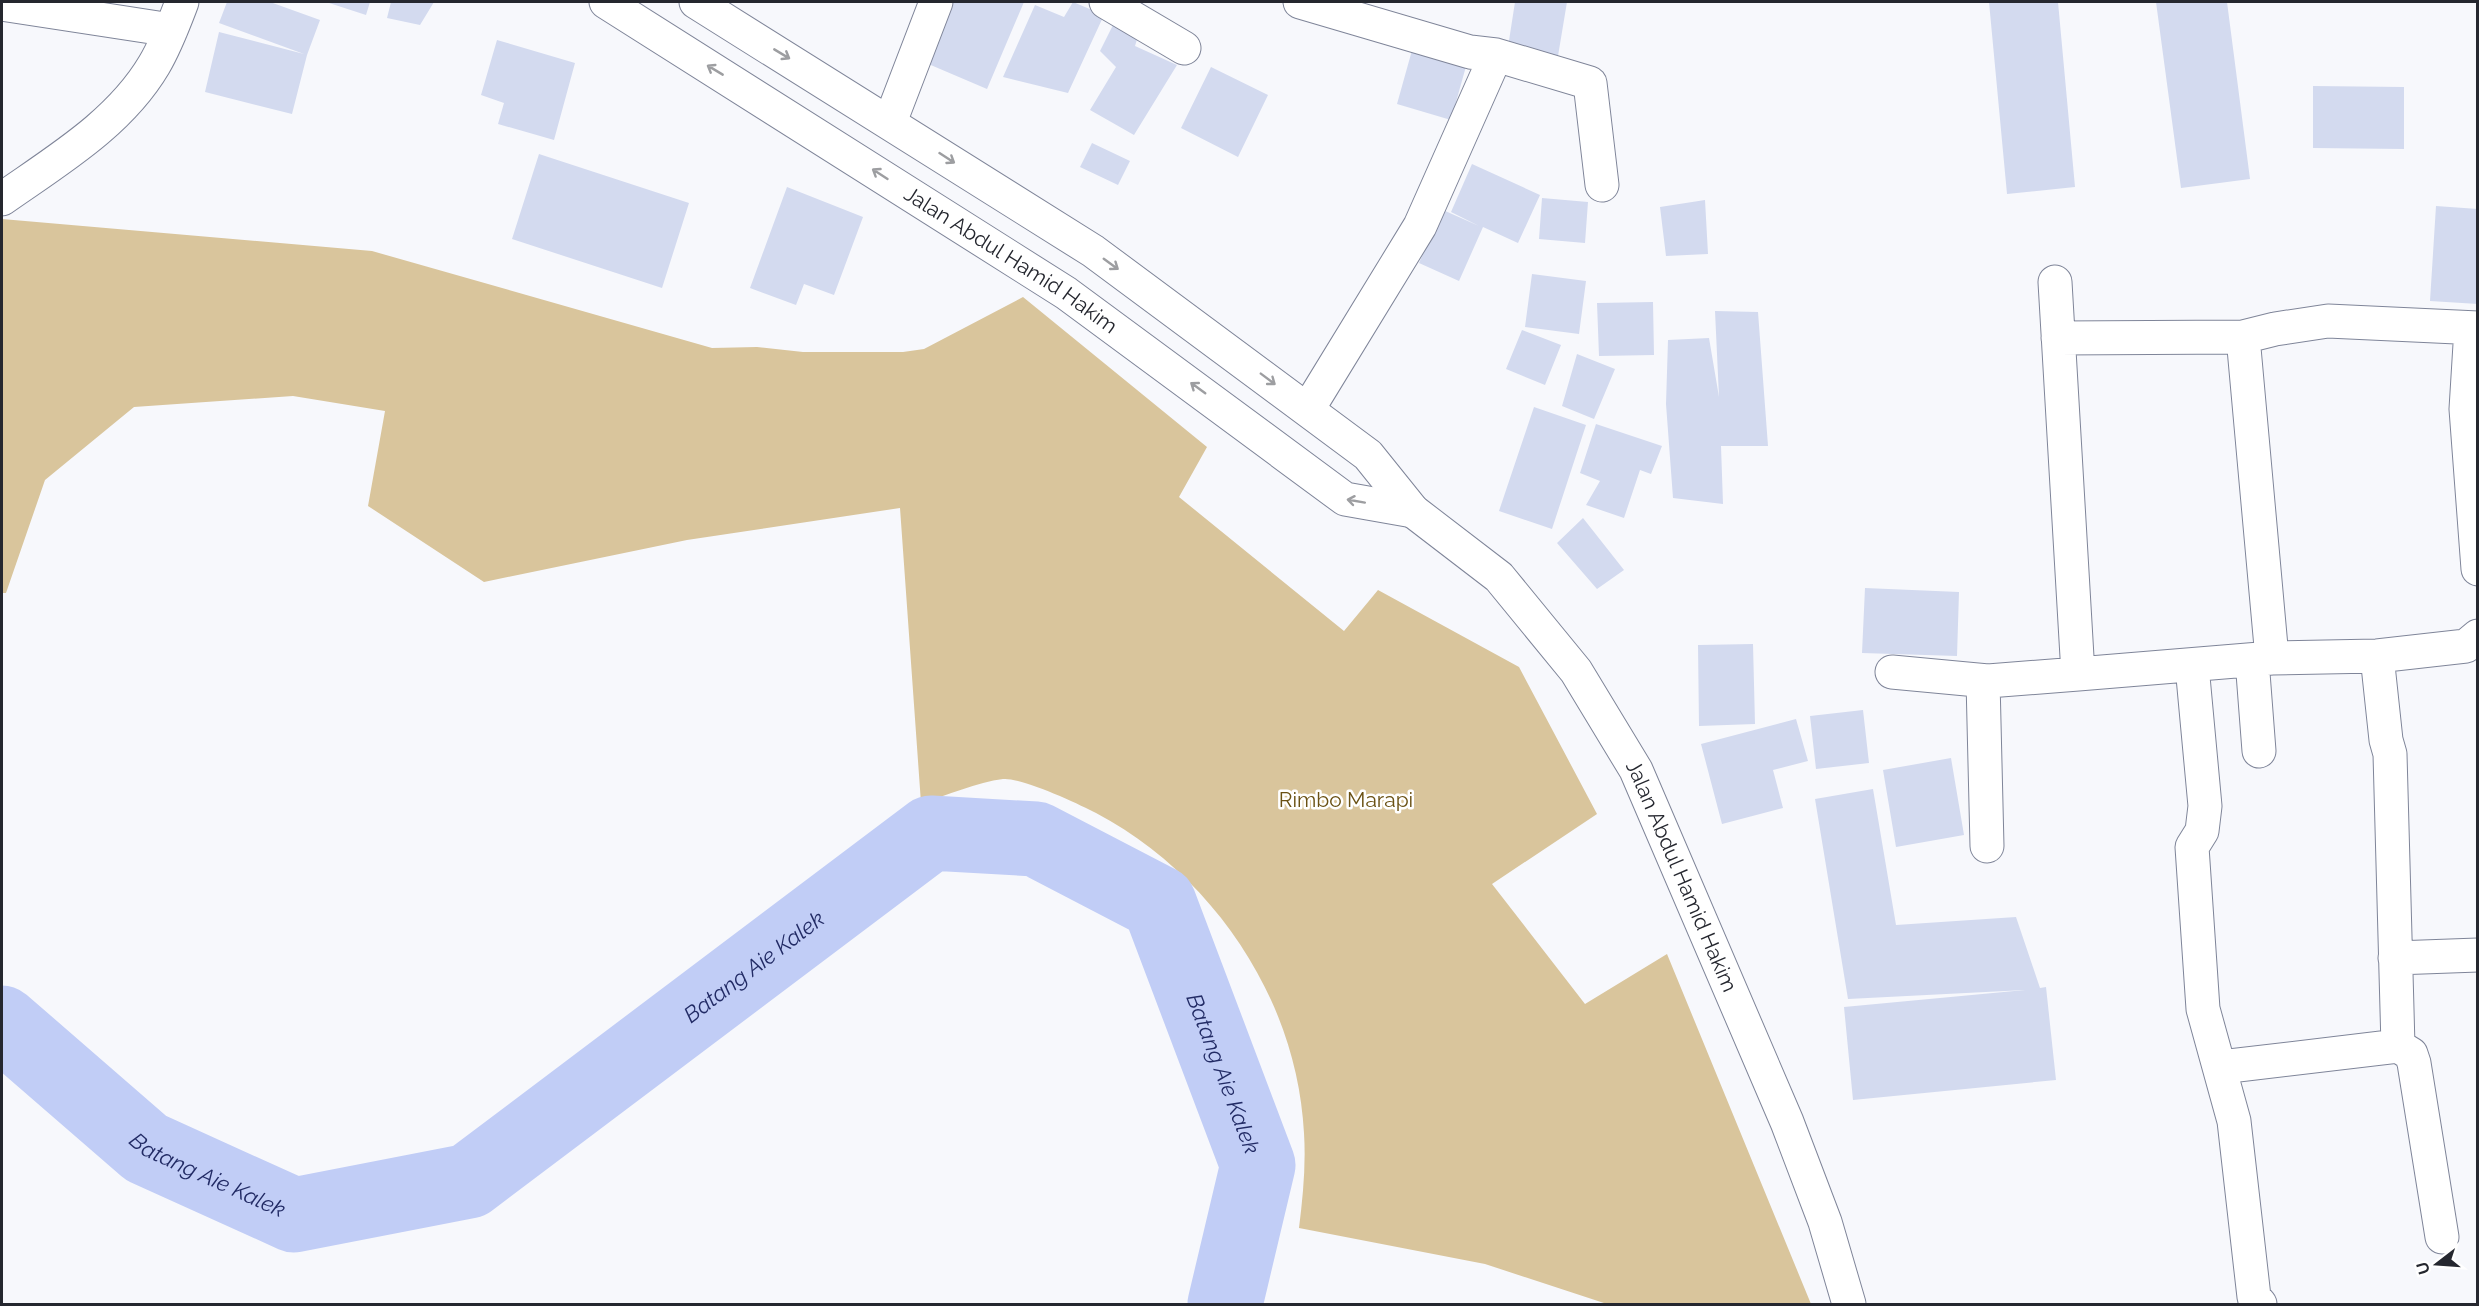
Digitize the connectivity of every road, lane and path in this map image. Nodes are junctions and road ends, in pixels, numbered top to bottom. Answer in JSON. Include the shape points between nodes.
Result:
{"nodes":[{"id":1,"x":606,"y":2,"type":"edge"},
{"id":2,"x":696,"y":2,"type":"edge"},
{"id":3,"x":936,"y":2,"type":"edge"},
{"id":4,"x":1106,"y":2,"type":"edge"},
{"id":5,"x":1300,"y":2,"type":"edge"},
{"id":6,"x":2,"y":4,"type":"edge"},
{"id":7,"x":176,"y":16,"type":"edge"},
{"id":8,"x":1184,"y":48,"type":"dead end"},
{"id":9,"x":1496,"y":55,"type":"junction"},
{"id":10,"x":813,"y":73,"type":"junction"},
{"id":11,"x":787,"y":114,"type":"junction"},
{"id":12,"x":890,"y":122,"type":"junction"},
{"id":13,"x":1602,"y":185,"type":"dead end"},
{"id":14,"x":2,"y":199,"type":"edge"},
{"id":15,"x":2055,"y":282,"type":"dead end"},
{"id":16,"x":2474,"y":328,"type":"edge"},
{"id":17,"x":2243,"y":337,"type":"junction"},
{"id":18,"x":2058,"y":338,"type":"junction"},
{"id":19,"x":1308,"y":410,"type":"junction"},
{"id":20,"x":1413,"y":511,"type":"junction"},
{"id":21,"x":2478,"y":569,"type":"edge"},
{"id":22,"x":2478,"y":636,"type":"edge"},
{"id":23,"x":2377,"y":656,"type":"junction"},
{"id":24,"x":2262,"y":659,"type":"junction"},
{"id":25,"x":2192,"y":666,"type":"junction"},
{"id":26,"x":1892,"y":672,"type":"dead end"},
{"id":27,"x":2078,"y":674,"type":"junction"},
{"id":28,"x":1983,"y":681,"type":"junction"},
{"id":29,"x":2259,"y":751,"type":"dead end"},
{"id":30,"x":1987,"y":846,"type":"dead end"},
{"id":31,"x":2478,"y":955,"type":"edge"},
{"id":32,"x":2395,"y":958,"type":"junction"},
{"id":33,"x":2398,"y":1046,"type":"junction"},
{"id":34,"x":2221,"y":1067,"type":"junction"},
{"id":35,"x":2442,"y":1237,"type":"dead end"},
{"id":36,"x":2250,"y":1302,"type":"edge"},
{"id":37,"x":1849,"y":1305,"type":"edge"}],
"edges":[{"from":11,"to":1,"type":"street","name":"Jalan Abdul Hamid Hakim","one_way":true},
{"from":2,"to":10,"type":"street","name":"Jalan Abdul Hamid Hakim","one_way":true},
{"from":3,"to":12,"type":"street"},
{"from":4,"to":8,"type":"street"},
{"from":5,"to":9,"type":"street","via":[[1470,52]]},
{"from":6,"to":7,"type":"street"},
{"from":7,"to":14,"type":"street","via":[[154,64],[136,91],[104,124]]},
{"from":9,"to":13,"type":"street","via":[[1590,83]]},
{"from":9,"to":19,"type":"street","via":[[1420,226]]},
{"from":10,"to":11,"type":"street"},
{"from":10,"to":12,"type":"street","name":"Jalan Abdul Hamid Hakim"},
{"from":20,"to":11,"type":"street","name":"Jalan Abdul Hamid Hakim","one_way":true,"via":[[1345,499],[1066,293]]},
{"from":12,"to":19,"type":"street","name":"Jalan Abdul Hamid Hakim","one_way":true,"via":[[1093,251]]},
{"from":15,"to":18,"type":"street"},
{"from":16,"to":17,"type":"street","via":[[2328,321]]},
{"from":16,"to":21,"type":"street","via":[[2466,409]]},
{"from":17,"to":18,"type":"street"},
{"from":17,"to":24,"type":"street"},
{"from":18,"to":27,"type":"street"},
{"from":19,"to":20,"type":"street","name":"Jalan Abdul Hamid Hakim","via":[[1368,455]]},
{"from":20,"to":37,"type":"street","name":"Jalan Abdul Hamid Hakim","via":[[1499,577],[1576,671],[1636,770],[1787,1122],[1825,1222]]},
{"from":22,"to":23,"type":"street","via":[[2466,646]]},
{"from":23,"to":24,"type":"street"},
{"from":23,"to":32,"type":"street","via":[[2390,754]]},
{"from":24,"to":25,"type":"street"},
{"from":24,"to":29,"type":"street"},
{"from":25,"to":27,"type":"street"},
{"from":25,"to":34,"type":"street","via":[[2205,806],[2202,831],[2192,847],[2198,965],[2203,1009]]},
{"from":26,"to":28,"type":"street"},
{"from":27,"to":28,"type":"street"},
{"from":28,"to":30,"type":"street"},
{"from":31,"to":32,"type":"street"},
{"from":32,"to":33,"type":"street"},
{"from":33,"to":34,"type":"street"},
{"from":33,"to":35,"type":"street","via":[[2411,1054],[2414,1063]]},
{"from":34,"to":36,"type":"street","via":[[2234,1120]]}]}
